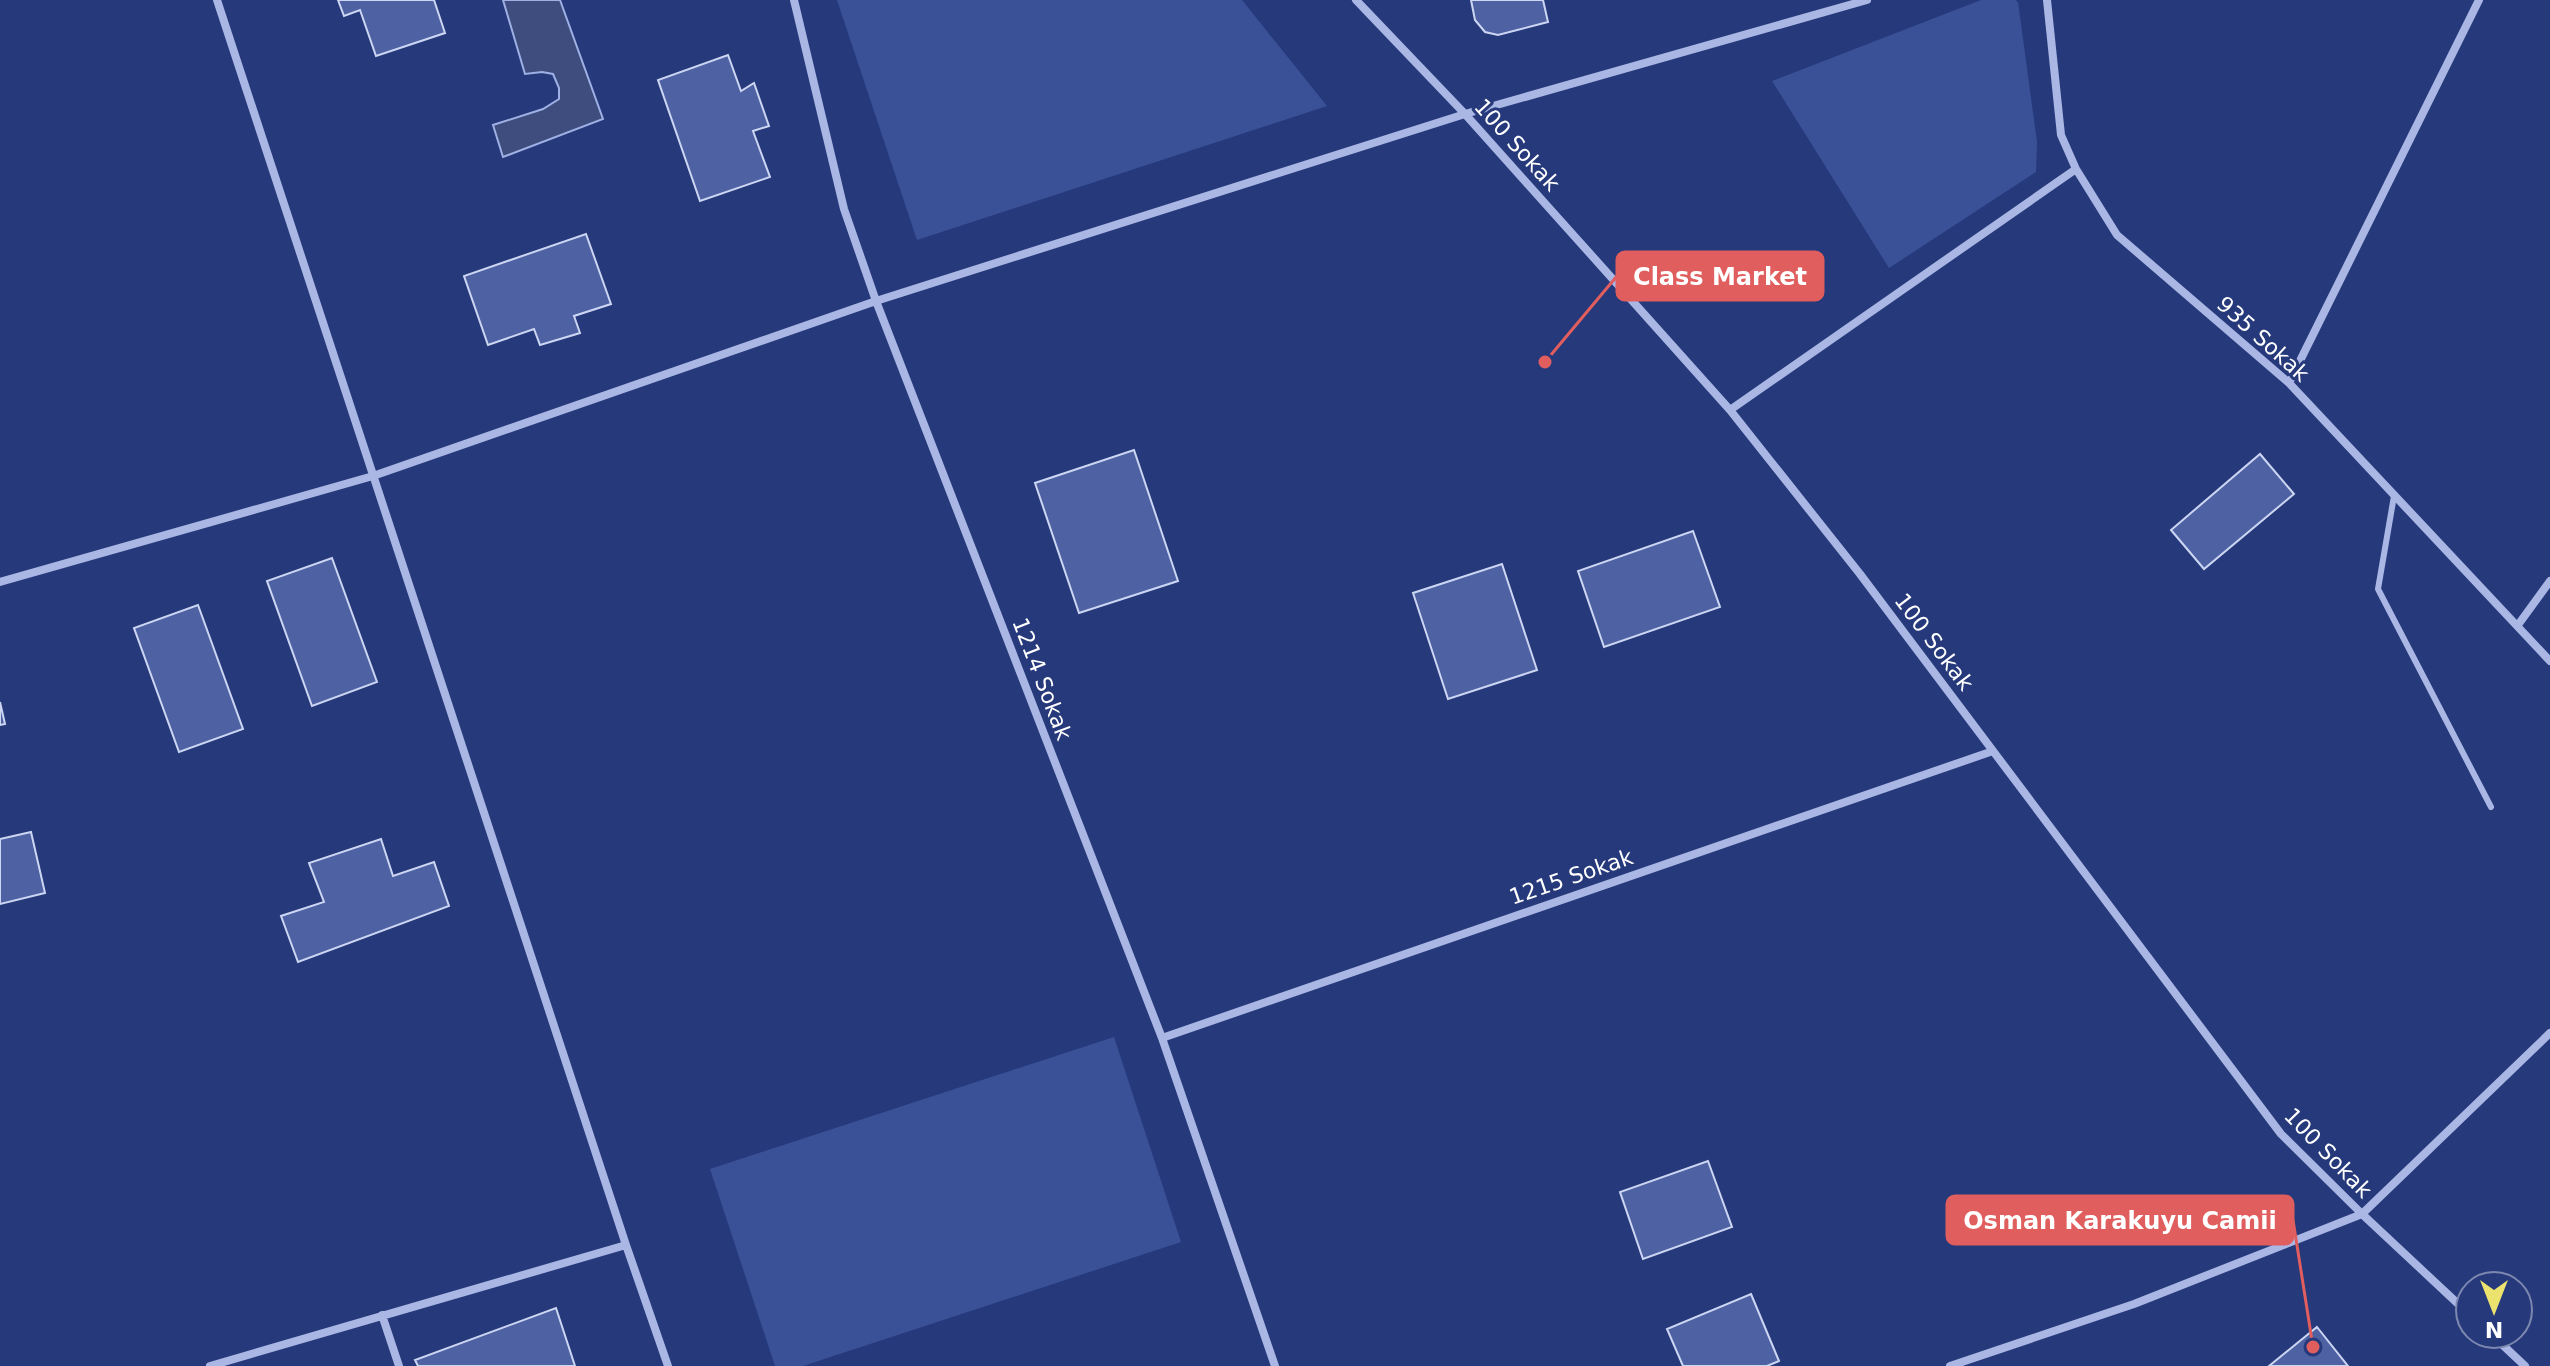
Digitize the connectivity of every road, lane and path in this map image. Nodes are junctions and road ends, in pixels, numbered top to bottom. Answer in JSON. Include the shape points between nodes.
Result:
{"nodes":[{"id":1,"x":217,"y":0,"type":"edge"},
{"id":2,"x":794,"y":0,"type":"edge"},
{"id":3,"x":1356,"y":0,"type":"edge"},
{"id":4,"x":1867,"y":0,"type":"edge"},
{"id":5,"x":2047,"y":0,"type":"edge"},
{"id":6,"x":2479,"y":0,"type":"edge"},
{"id":7,"x":1465,"y":114,"type":"junction"},
{"id":8,"x":2076,"y":169,"type":"junction"},
{"id":9,"x":876,"y":301,"type":"junction"},
{"id":10,"x":2289,"y":383,"type":"junction"},
{"id":11,"x":1730,"y":410,"type":"junction"},
{"id":12,"x":373,"y":476,"type":"junction"},
{"id":13,"x":2394,"y":496,"type":"junction"},
{"id":14,"x":2550,"y":581,"type":"edge"},
{"id":15,"x":0,"y":582,"type":"edge"},
{"id":16,"x":2518,"y":625,"type":"junction"},
{"id":17,"x":2550,"y":661,"type":"edge"},
{"id":18,"x":1993,"y":751,"type":"junction"},
{"id":19,"x":2491,"y":807,"type":"dead end"},
{"id":20,"x":2550,"y":1033,"type":"edge"},
{"id":21,"x":1162,"y":1038,"type":"junction"},
{"id":22,"x":2362,"y":1214,"type":"junction"},
{"id":23,"x":626,"y":1245,"type":"junction"},
{"id":24,"x":2454,"y":1300,"type":"edge"},
{"id":25,"x":382,"y":1315,"type":"junction"},
{"id":26,"x":2508,"y":1350,"type":"edge"},
{"id":27,"x":210,"y":1366,"type":"edge"},
{"id":28,"x":399,"y":1366,"type":"edge"},
{"id":29,"x":668,"y":1366,"type":"edge"},
{"id":30,"x":1275,"y":1366,"type":"edge"},
{"id":31,"x":1950,"y":1366,"type":"edge"},
{"id":32,"x":2525,"y":1366,"type":"edge"}],
"edges":[{"from":1,"to":12,"type":"street"},
{"from":2,"to":9,"type":"street","name":"1214 Sokak","via":[[844,209]]},
{"from":3,"to":7,"type":"street","name":"100 Sokak"},
{"from":4,"to":7,"type":"street"},
{"from":5,"to":8,"type":"street","name":"935 Sokak","via":[[2061,135]]},
{"from":6,"to":10,"type":"street"},
{"from":7,"to":9,"type":"street"},
{"from":7,"to":11,"type":"street","name":"100 Sokak"},
{"from":8,"to":10,"type":"street","name":"935 Sokak","via":[[2117,235]]},
{"from":8,"to":11,"type":"street"},
{"from":9,"to":12,"type":"street"},
{"from":9,"to":21,"type":"street","name":"1214 Sokak"},
{"from":10,"to":13,"type":"street","name":"935 Sokak"},
{"from":11,"to":18,"type":"street","name":"100 Sokak"},
{"from":12,"to":15,"type":"street"},
{"from":12,"to":23,"type":"street"},
{"from":13,"to":16,"type":"street","name":"935 Sokak"},
{"from":13,"to":19,"type":"lane","via":[[2378,589]]},
{"from":14,"to":16,"type":"street"},
{"from":16,"to":17,"type":"street","name":"935 Sokak"},
{"from":18,"to":21,"type":"street","name":"1215 Sokak"},
{"from":18,"to":22,"type":"street","name":"100 Sokak","via":[[2281,1134]]},
{"from":20,"to":22,"type":"street"},
{"from":21,"to":30,"type":"street","name":"1214 Sokak"},
{"from":22,"to":24,"type":"street","name":"100 Sokak"},
{"from":22,"to":31,"type":"street","via":[[2134,1304]]},
{"from":23,"to":25,"type":"street"},
{"from":23,"to":29,"type":"street"},
{"from":25,"to":27,"type":"street"},
{"from":25,"to":28,"type":"street"},
{"from":26,"to":32,"type":"street"}]}
